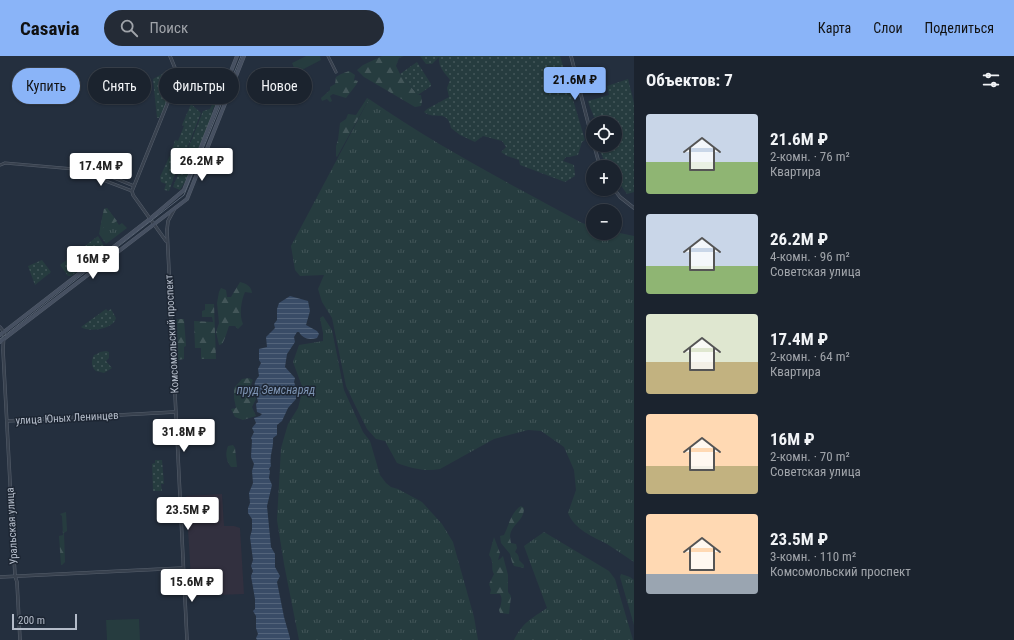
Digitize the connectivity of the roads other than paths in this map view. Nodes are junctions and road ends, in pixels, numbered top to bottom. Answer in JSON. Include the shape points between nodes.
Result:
{"nodes":[{"id":1,"x":170,"y":56,"type":"edge"},
{"id":2,"x":237,"y":56,"type":"edge"},
{"id":3,"x":244,"y":56,"type":"edge"},
{"id":4,"x":328,"y":56,"type":"edge"},
{"id":5,"x":570,"y":56,"type":"edge"},
{"id":6,"x":336,"y":72,"type":"dead end"},
{"id":7,"x":586,"y":116,"type":"edge"},
{"id":8,"x":0,"y":165,"type":"edge"},
{"id":9,"x":74,"y":169,"type":"junction"},
{"id":10,"x":134,"y":186,"type":"junction"},
{"id":11,"x":132,"y":191,"type":"junction"},
{"id":12,"x":619,"y":196,"type":"edge"},
{"id":13,"x":634,"y":208,"type":"edge"},
{"id":14,"x":174,"y":209,"type":"junction"},
{"id":15,"x":151,"y":218,"type":"junction"},
{"id":16,"x":154,"y":223,"type":"junction"},
{"id":17,"x":168,"y":244,"type":"junction"},
{"id":18,"x":0,"y":327,"type":"edge"},
{"id":19,"x":4,"y":332,"type":"junction"},
{"id":20,"x":0,"y":335,"type":"edge"},
{"id":21,"x":2,"y":340,"type":"edge"},
{"id":22,"x":175,"y":412,"type":"junction"},
{"id":23,"x":6,"y":420,"type":"junction"},
{"id":24,"x":183,"y":568,"type":"junction"},
{"id":25,"x":15,"y":576,"type":"junction"},
{"id":26,"x":0,"y":577,"type":"edge"},
{"id":27,"x":20,"y":640,"type":"edge"},
{"id":28,"x":187,"y":640,"type":"edge"}],
"edges":[{"from":1,"to":10,"type":"street","via":[[175,68],[174,87]]},
{"from":2,"to":15,"type":"main road","via":[[184,190]]},
{"from":3,"to":14,"type":"main road","via":[[189,195]]},
{"from":4,"to":6,"type":"street"},
{"from":5,"to":7,"type":"street"},
{"from":8,"to":9,"type":"street","via":[[5,163]]},
{"from":9,"to":10,"type":"street","via":[[77,163]]},
{"from":9,"to":11,"type":"street"},
{"from":10,"to":11,"type":"street"},
{"from":11,"to":15,"type":"street"},
{"from":12,"to":13,"type":"street"},
{"from":14,"to":16,"type":"main road"},
{"from":14,"to":17,"type":"street","name":"Комсомольский проспект","via":[[168,221]]},
{"from":15,"to":16,"type":"street"},
{"from":15,"to":19,"type":"main road"},
{"from":16,"to":17,"type":"street"},
{"from":16,"to":21,"type":"main road"},
{"from":17,"to":22,"type":"street","name":"Комсомольский проспект"},
{"from":18,"to":19,"type":"street"},
{"from":19,"to":20,"type":"main road"},
{"from":19,"to":21,"type":"street","name":"Уральская улица"},
{"from":21,"to":23,"type":"street","name":"Уральская улица"},
{"from":22,"to":23,"type":"street","name":"улица Юных Ленинцев"},
{"from":22,"to":24,"type":"street","name":"Комсомольский проспект"},
{"from":23,"to":25,"type":"street","name":"Уральская улица"},
{"from":24,"to":25,"type":"street"},
{"from":24,"to":28,"type":"street","name":"Комсомольский проспект"},
{"from":25,"to":26,"type":"street"},
{"from":25,"to":27,"type":"street","name":"Уральская улица"}]}
